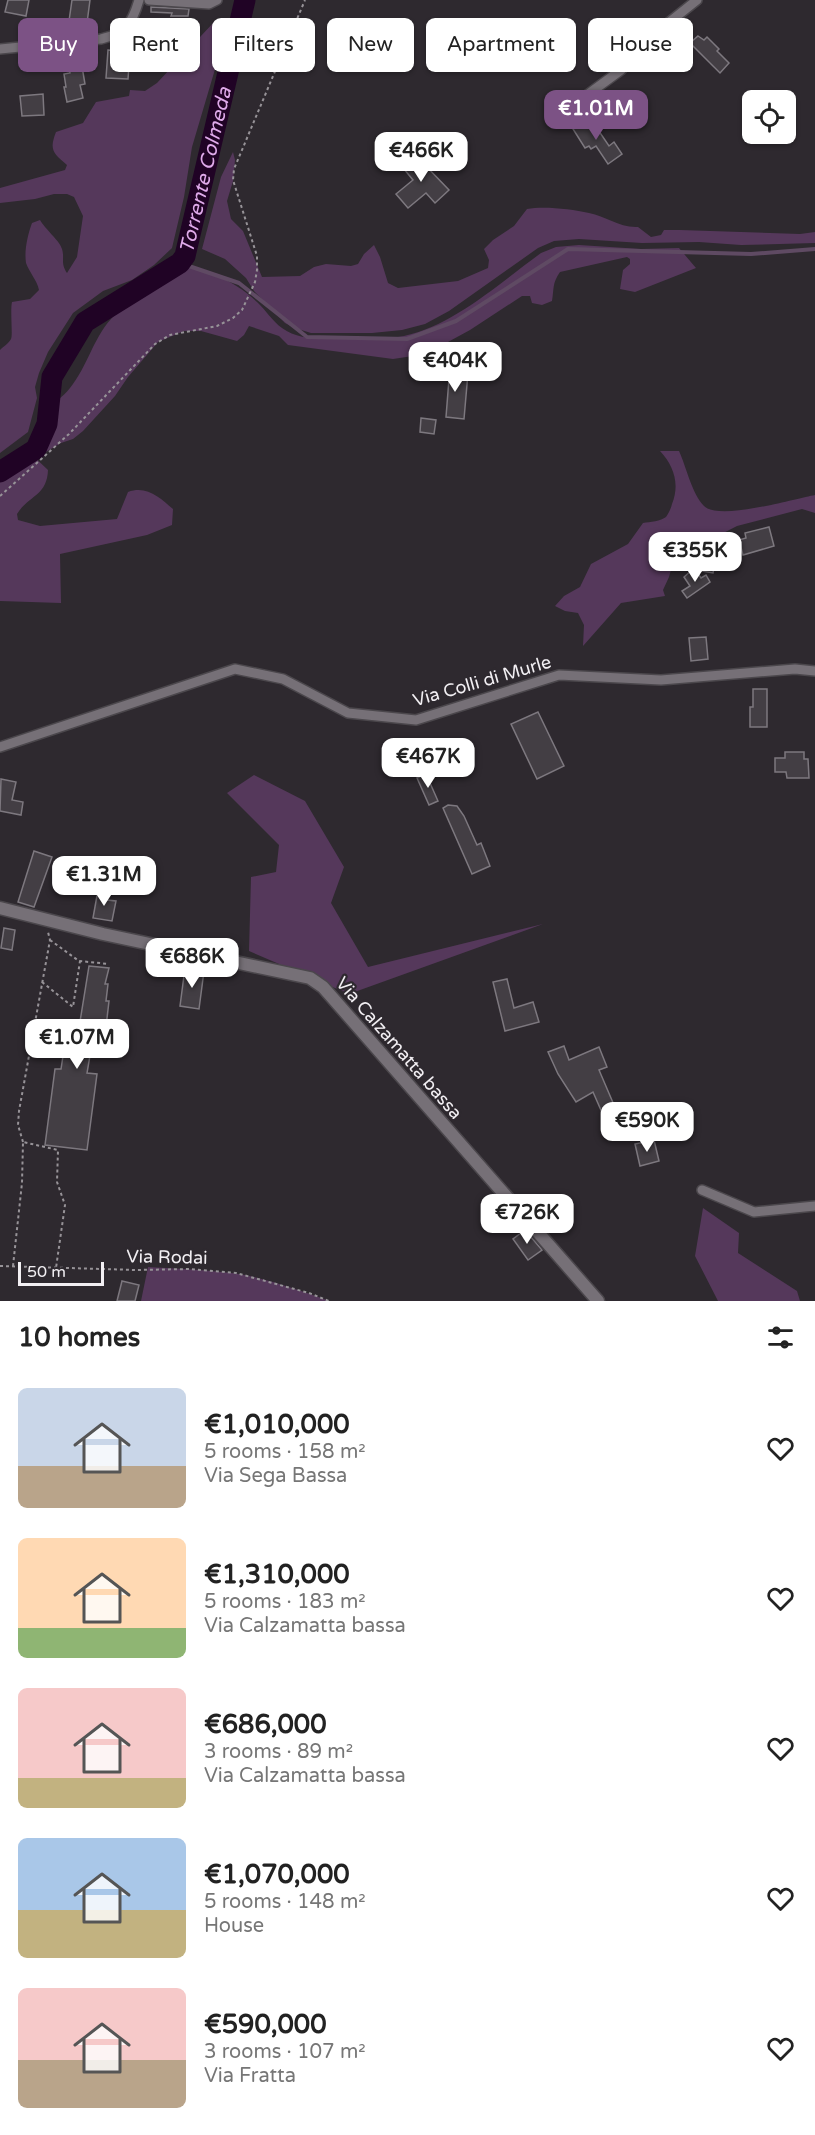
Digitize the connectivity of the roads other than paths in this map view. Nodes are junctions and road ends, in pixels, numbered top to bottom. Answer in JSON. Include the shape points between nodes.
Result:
{"nodes":[{"id":1,"x":139,"y":0,"type":"edge"},
{"id":2,"x":148,"y":0,"type":"edge"},
{"id":3,"x":217,"y":0,"type":"edge"},
{"id":4,"x":697,"y":0,"type":"edge"},
{"id":5,"x":0,"y":49,"type":"edge"},
{"id":6,"x":550,"y":114,"type":"dead end"},
{"id":7,"x":815,"y":671,"type":"edge"},
{"id":8,"x":0,"y":747,"type":"edge"},
{"id":9,"x":0,"y":908,"type":"edge"},
{"id":10,"x":702,"y":1190,"type":"dead end"},
{"id":11,"x":815,"y":1206,"type":"edge"},
{"id":12,"x":598,"y":1301,"type":"edge"}],
"edges":[{"from":1,"to":5,"type":"street","via":[[130,24],[111,37]]},
{"from":2,"to":3,"type":"street","via":[[209,4]]},
{"from":4,"to":6,"type":"street","via":[[647,40],[621,70],[572,106]]},
{"from":7,"to":8,"type":"street","name":"Via Colli di Murle","via":[[795,669],[661,680],[559,675],[416,720],[348,713],[283,679],[235,669]]},
{"from":9,"to":12,"type":"street","name":"Via Calzamatta bassa","via":[[310,978],[323,987]]},
{"from":10,"to":11,"type":"street","via":[[754,1212]]}]}
